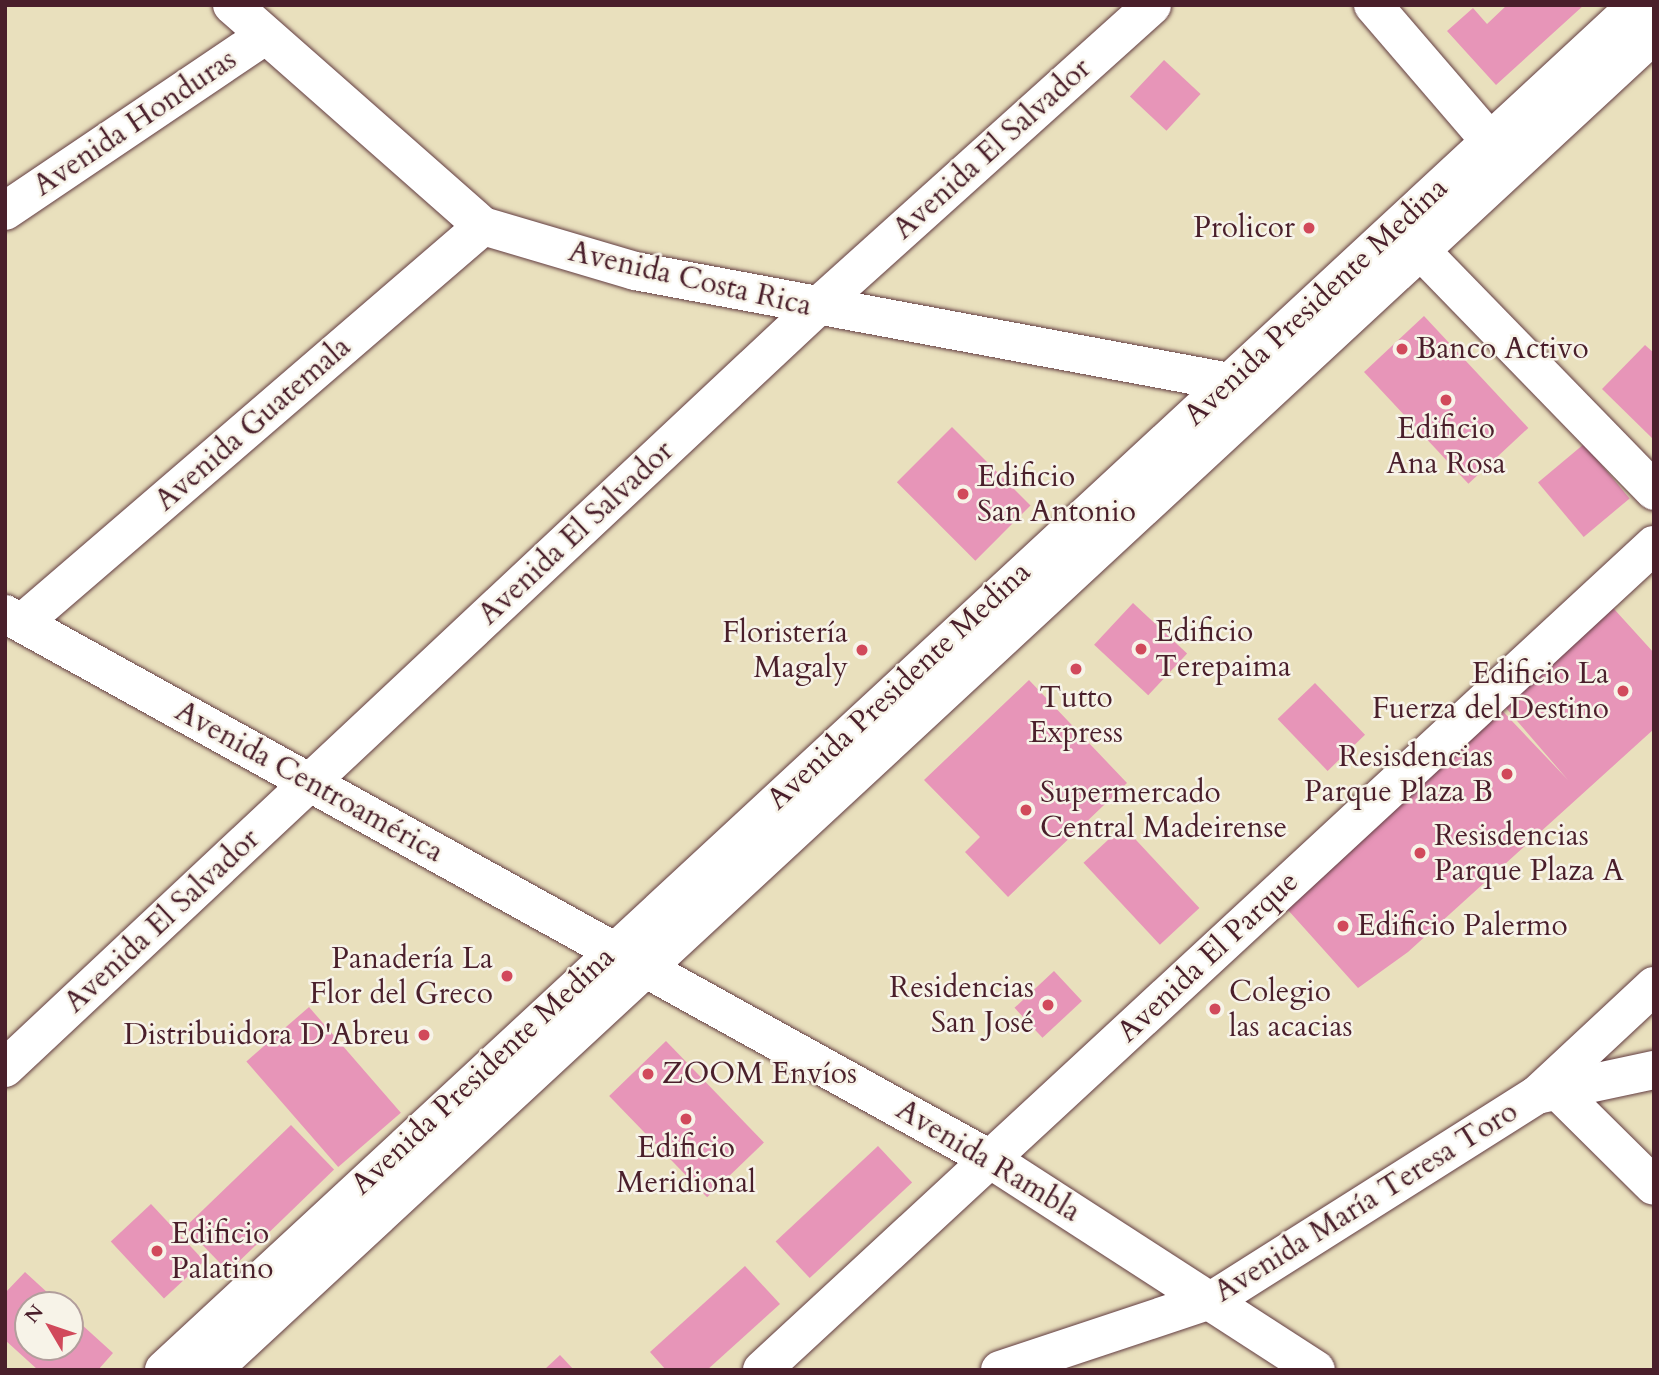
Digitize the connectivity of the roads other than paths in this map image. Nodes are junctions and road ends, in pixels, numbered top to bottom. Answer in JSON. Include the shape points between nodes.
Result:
{"nodes":[{"id":1,"x":232,"y":5,"type":"edge"},
{"id":2,"x":1152,"y":5,"type":"edge"},
{"id":3,"x":1373,"y":5,"type":"edge"},
{"id":4,"x":1637,"y":5,"type":"edge"},
{"id":5,"x":1654,"y":34,"type":"edge"},
{"id":6,"x":264,"y":36,"type":"junction"},
{"id":7,"x":1490,"y":141,"type":"junction"},
{"id":8,"x":5,"y":211,"type":"edge"},
{"id":9,"x":483,"y":226,"type":"junction"},
{"id":10,"x":1420,"y":250,"type":"junction"},
{"id":11,"x":816,"y":308,"type":"junction"},
{"id":12,"x":1229,"y":382,"type":"junction"},
{"id":13,"x":1654,"y":491,"type":"edge"},
{"id":14,"x":1654,"y":545,"type":"edge"},
{"id":15,"x":14,"y":618,"type":"edge"},
{"id":16,"x":309,"y":783,"type":"junction"},
{"id":17,"x":613,"y":950,"type":"junction"},
{"id":18,"x":649,"y":968,"type":"junction"},
{"id":19,"x":1654,"y":986,"type":"edge"},
{"id":20,"x":5,"y":1068,"type":"edge"},
{"id":21,"x":1654,"y":1070,"type":"edge"},
{"id":22,"x":1547,"y":1093,"type":"junction"},
{"id":23,"x":990,"y":1159,"type":"junction"},
{"id":24,"x":1654,"y":1186,"type":"edge"},
{"id":25,"x":1214,"y":1299,"type":"junction"},
{"id":26,"x":164,"y":1370,"type":"edge"},
{"id":27,"x":212,"y":1370,"type":"edge"},
{"id":28,"x":762,"y":1370,"type":"edge"},
{"id":29,"x":1000,"y":1370,"type":"edge"},
{"id":30,"x":1316,"y":1370,"type":"edge"}],
"edges":[{"from":1,"to":6,"type":"street","name":"Avenida Costa Rica"},
{"from":2,"to":11,"type":"street","name":"Avenida El Salvador"},
{"from":3,"to":7,"type":"street"},
{"from":4,"to":7,"type":"street","name":"Avenida Presidente Medina"},
{"from":5,"to":10,"type":"street","name":"Avenida Presidente Medina"},
{"from":6,"to":8,"type":"street","name":"Avenida Honduras"},
{"from":6,"to":9,"type":"street","name":"Avenida Costa Rica"},
{"from":7,"to":12,"type":"street","name":"Avenida Presidente Medina"},
{"from":9,"to":11,"type":"street","name":"Avenida Costa Rica","via":[[635,271]]},
{"from":9,"to":15,"type":"street","name":"Avenida Guatemala"},
{"from":10,"to":13,"type":"street"},
{"from":10,"to":18,"type":"street","name":"Avenida Presidente Medina"},
{"from":11,"to":12,"type":"street","name":"Avenida Costa Rica"},
{"from":11,"to":16,"type":"street","name":"Avenida El Salvador"},
{"from":12,"to":17,"type":"street","name":"Avenida Presidente Medina"},
{"from":14,"to":23,"type":"street","name":"Avenida El Parque"},
{"from":15,"to":16,"type":"street","name":"Avenida Centroamérica"},
{"from":16,"to":17,"type":"street","name":"Avenida Centroamérica"},
{"from":16,"to":20,"type":"street","name":"Avenida El Salvador"},
{"from":17,"to":18,"type":"street","name":"Avenida Centroamérica"},
{"from":17,"to":26,"type":"street","name":"Avenida Presidente Medina"},
{"from":18,"to":23,"type":"street","name":"Avenida Rambla"},
{"from":18,"to":27,"type":"street","name":"Avenida Presidente Medina"},
{"from":19,"to":22,"type":"street"},
{"from":21,"to":22,"type":"street","name":"Avenida María Teresa Toro"},
{"from":22,"to":24,"type":"street"},
{"from":22,"to":25,"type":"street","name":"Avenida María Teresa Toro"},
{"from":23,"to":25,"type":"street","name":"Avenida Rambla"},
{"from":23,"to":28,"type":"street","name":"Avenida El Parque"},
{"from":25,"to":29,"type":"street","name":"Avenida María Teresa Toro"},
{"from":25,"to":30,"type":"street","name":"Avenida Rambla"}]}
